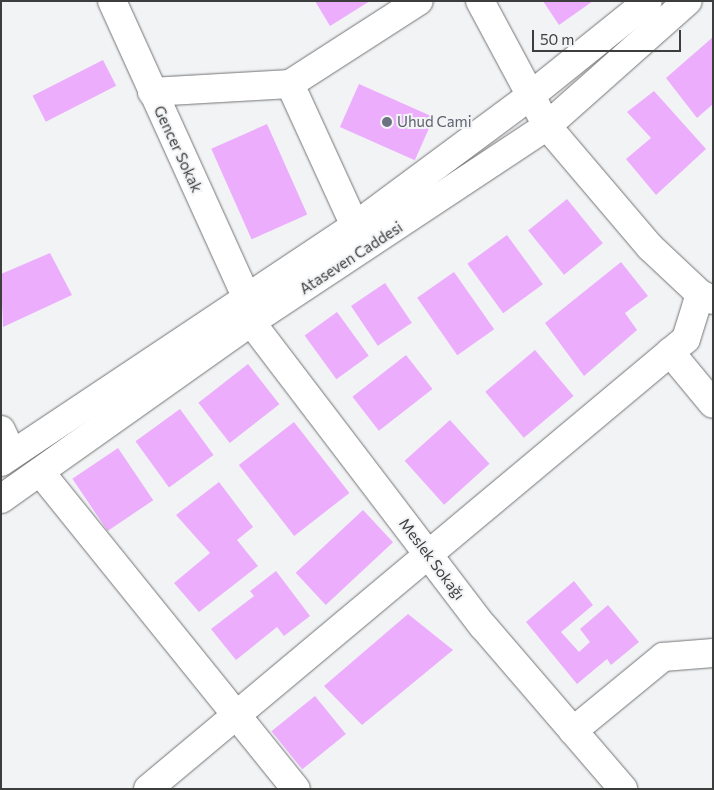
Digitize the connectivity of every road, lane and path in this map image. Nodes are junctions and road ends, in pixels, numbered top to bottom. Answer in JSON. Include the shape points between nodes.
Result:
{"nodes":[{"id":1,"x":112,"y":1,"type":"edge"},
{"id":2,"x":419,"y":1,"type":"edge"},
{"id":3,"x":480,"y":1,"type":"edge"},
{"id":4,"x":648,"y":1,"type":"edge"},
{"id":5,"x":688,"y":1,"type":"edge"},
{"id":6,"x":290,"y":84,"type":"junction"},
{"id":7,"x":152,"y":92,"type":"junction"},
{"id":8,"x":530,"y":96,"type":"junction"},
{"id":9,"x":548,"y":126,"type":"junction"},
{"id":10,"x":355,"y":226,"type":"junction"},
{"id":11,"x":706,"y":297,"type":"edge"},
{"id":12,"x":249,"y":310,"type":"junction"},
{"id":13,"x":670,"y":352,"type":"junction"},
{"id":14,"x":713,"y":404,"type":"edge"},
{"id":15,"x":5,"y":448,"type":"edge"},
{"id":16,"x":41,"y":473,"type":"junction"},
{"id":17,"x":1,"y":499,"type":"edge"},
{"id":18,"x":428,"y":554,"type":"junction"},
{"id":19,"x":713,"y":653,"type":"edge"},
{"id":20,"x":234,"y":716,"type":"junction"},
{"id":21,"x":574,"y":731,"type":"junction"},
{"id":22,"x":148,"y":789,"type":"edge"},
{"id":23,"x":296,"y":789,"type":"edge"},
{"id":24,"x":623,"y":789,"type":"edge"}],
"edges":[{"from":1,"to":7,"type":"street","name":"Gencer Sokak"},
{"from":2,"to":6,"type":"street"},
{"from":3,"to":8,"type":"street"},
{"from":4,"to":8,"type":"street","name":"Ataseven Caddesi"},
{"from":5,"to":9,"type":"street","name":"Ataseven Caddesi"},
{"from":6,"to":7,"type":"street"},
{"from":6,"to":10,"type":"street"},
{"from":7,"to":12,"type":"street","name":"Gencer Sokak"},
{"from":8,"to":9,"type":"street"},
{"from":8,"to":10,"type":"street","name":"Ataseven Caddesi"},
{"from":9,"to":11,"type":"street","via":[[650,247]]},
{"from":9,"to":12,"type":"street","name":"Ataseven Caddesi"},
{"from":10,"to":12,"type":"street","name":"Ataseven Caddesi"},
{"from":11,"to":13,"type":"street","via":[[686,339]]},
{"from":12,"to":15,"type":"street","name":"Ataseven Caddesi"},
{"from":12,"to":16,"type":"street","name":"Ataseven Caddesi"},
{"from":12,"to":18,"type":"street","name":"Meslek Sokağı"},
{"from":13,"to":14,"type":"street"},
{"from":13,"to":18,"type":"street"},
{"from":16,"to":17,"type":"street","name":"Ataseven Caddesi"},
{"from":16,"to":20,"type":"street"},
{"from":18,"to":20,"type":"street"},
{"from":18,"to":21,"type":"street","name":"Meslek Sokağı"},
{"from":19,"to":21,"type":"street","via":[[663,657]]},
{"from":20,"to":22,"type":"street"},
{"from":20,"to":23,"type":"street"},
{"from":21,"to":24,"type":"street","name":"Meslek Sokağı"}]}
